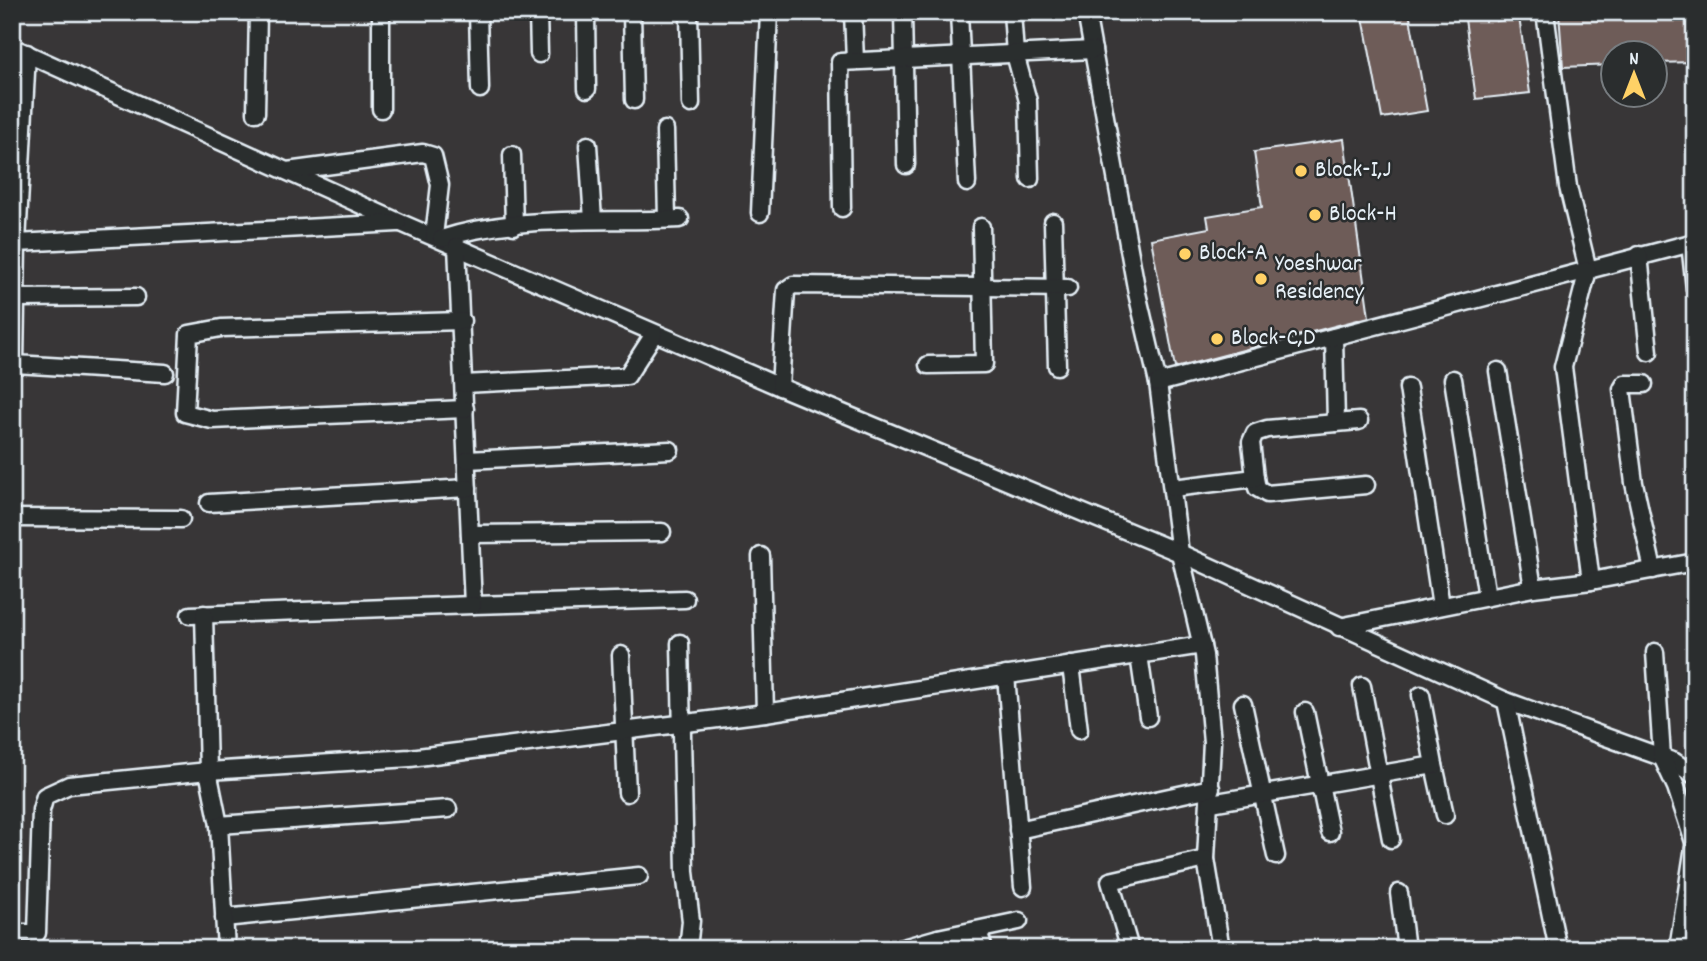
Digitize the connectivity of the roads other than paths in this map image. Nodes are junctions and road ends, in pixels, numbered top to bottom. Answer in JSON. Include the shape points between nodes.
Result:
{"nodes":[{"id":1,"x":258,"y":12,"type":"edge"},
{"id":2,"x":381,"y":12,"type":"edge"},
{"id":3,"x":478,"y":12,"type":"edge"},
{"id":4,"x":538,"y":12,"type":"edge"},
{"id":5,"x":586,"y":12,"type":"edge"},
{"id":6,"x":632,"y":12,"type":"edge"},
{"id":7,"x":689,"y":12,"type":"edge"},
{"id":8,"x":769,"y":12,"type":"edge"},
{"id":9,"x":853,"y":12,"type":"edge"},
{"id":10,"x":903,"y":12,"type":"edge"},
{"id":11,"x":959,"y":12,"type":"edge"},
{"id":12,"x":1012,"y":12,"type":"edge"},
{"id":13,"x":1086,"y":12,"type":"edge"},
{"id":14,"x":1545,"y":12,"type":"edge"},
{"id":15,"x":19,"y":50,"type":"edge"},
{"id":16,"x":1093,"y":50,"type":"junction"},
{"id":17,"x":538,"y":54,"type":"dead end"},
{"id":18,"x":1015,"y":54,"type":"junction"},
{"id":19,"x":962,"y":58,"type":"junction"},
{"id":20,"x":904,"y":59,"type":"junction"},
{"id":21,"x":855,"y":61,"type":"junction"},
{"id":22,"x":480,"y":89,"type":"dead end"},
{"id":23,"x":587,"y":89,"type":"dead end"},
{"id":24,"x":634,"y":100,"type":"dead end"},
{"id":25,"x":691,"y":104,"type":"dead end"},
{"id":26,"x":381,"y":109,"type":"dead end"},
{"id":27,"x":256,"y":113,"type":"dead end"},
{"id":28,"x":665,"y":130,"type":"dead end"},
{"id":29,"x":588,"y":145,"type":"dead end"},
{"id":30,"x":512,"y":155,"type":"dead end"},
{"id":31,"x":906,"y":164,"type":"dead end"},
{"id":32,"x":287,"y":172,"type":"junction"},
{"id":33,"x":1030,"y":179,"type":"dead end"},
{"id":34,"x":967,"y":183,"type":"dead end"},
{"id":35,"x":842,"y":208,"type":"dead end"},
{"id":36,"x":760,"y":213,"type":"dead end"},
{"id":37,"x":593,"y":220,"type":"junction"},
{"id":38,"x":1053,"y":222,"type":"dead end"},
{"id":39,"x":401,"y":223,"type":"junction"},
{"id":40,"x":514,"y":226,"type":"junction"},
{"id":41,"x":981,"y":228,"type":"dead end"},
{"id":42,"x":437,"y":237,"type":"junction"},
{"id":43,"x":1692,"y":242,"type":"edge"},
{"id":44,"x":17,"y":243,"type":"junction"},
{"id":45,"x":457,"y":246,"type":"junction"},
{"id":46,"x":1639,"y":255,"type":"junction"},
{"id":47,"x":1588,"y":270,"type":"junction"},
{"id":48,"x":985,"y":288,"type":"junction"},
{"id":49,"x":1062,"y":288,"type":"junction"},
{"id":50,"x":1695,"y":289,"type":"edge"},
{"id":51,"x":136,"y":297,"type":"dead end"},
{"id":52,"x":16,"y":298,"type":"junction"},
{"id":53,"x":462,"y":321,"type":"junction"},
{"id":54,"x":654,"y":334,"type":"junction"},
{"id":55,"x":1334,"y":337,"type":"junction"},
{"id":56,"x":1649,"y":352,"type":"dead end"},
{"id":57,"x":928,"y":365,"type":"dead end"},
{"id":58,"x":1057,"y":366,"type":"dead end"},
{"id":59,"x":1498,"y":372,"type":"dead end"},
{"id":60,"x":165,"y":373,"type":"dead end"},
{"id":61,"x":1453,"y":379,"type":"dead end"},
{"id":62,"x":1158,"y":383,"type":"junction"},
{"id":63,"x":464,"y":384,"type":"junction"},
{"id":64,"x":1644,"y":384,"type":"dead end"},
{"id":65,"x":780,"y":387,"type":"junction"},
{"id":66,"x":1408,"y":388,"type":"dead end"},
{"id":67,"x":465,"y":409,"type":"junction"},
{"id":68,"x":1359,"y":421,"type":"dead end"},
{"id":69,"x":1336,"y":423,"type":"junction"},
{"id":70,"x":670,"y":450,"type":"dead end"},
{"id":71,"x":467,"y":460,"type":"junction"},
{"id":72,"x":1255,"y":478,"type":"junction"},
{"id":73,"x":1366,"y":485,"type":"dead end"},
{"id":74,"x":468,"y":488,"type":"junction"},
{"id":75,"x":1173,"y":488,"type":"junction"},
{"id":76,"x":209,"y":503,"type":"dead end"},
{"id":77,"x":12,"y":518,"type":"edge"},
{"id":78,"x":181,"y":519,"type":"dead end"},
{"id":79,"x":662,"y":532,"type":"dead end"},
{"id":80,"x":470,"y":534,"type":"junction"},
{"id":81,"x":1180,"y":553,"type":"junction"},
{"id":82,"x":761,"y":556,"type":"dead end"},
{"id":83,"x":1695,"y":562,"type":"edge"},
{"id":84,"x":1653,"y":570,"type":"junction"},
{"id":85,"x":1591,"y":581,"type":"junction"},
{"id":86,"x":1533,"y":588,"type":"junction"},
{"id":87,"x":1487,"y":597,"type":"junction"},
{"id":88,"x":685,"y":599,"type":"dead end"},
{"id":89,"x":473,"y":605,"type":"junction"},
{"id":90,"x":1441,"y":606,"type":"junction"},
{"id":91,"x":1339,"y":627,"type":"junction"},
{"id":92,"x":680,"y":643,"type":"dead end"},
{"id":93,"x":1202,"y":645,"type":"junction"},
{"id":94,"x":1655,"y":652,"type":"dead end"},
{"id":95,"x":621,"y":655,"type":"dead end"},
{"id":96,"x":1139,"y":655,"type":"junction"},
{"id":97,"x":1071,"y":665,"type":"junction"},
{"id":98,"x":1006,"y":674,"type":"junction"},
{"id":99,"x":1362,"y":686,"type":"dead end"},
{"id":100,"x":1421,"y":695,"type":"dead end"},
{"id":101,"x":1506,"y":701,"type":"junction"},
{"id":102,"x":1243,"y":705,"type":"dead end"},
{"id":103,"x":1305,"y":712,"type":"dead end"},
{"id":104,"x":765,"y":713,"type":"junction"},
{"id":105,"x":1148,"y":717,"type":"dead end"},
{"id":106,"x":683,"y":722,"type":"junction"},
{"id":107,"x":624,"y":729,"type":"junction"},
{"id":108,"x":1079,"y":730,"type":"dead end"},
{"id":109,"x":1662,"y":757,"type":"junction"},
{"id":110,"x":1434,"y":765,"type":"junction"},
{"id":111,"x":208,"y":771,"type":"junction"},
{"id":112,"x":1377,"y":775,"type":"junction"},
{"id":113,"x":1695,"y":776,"type":"edge"},
{"id":114,"x":1320,"y":784,"type":"junction"},
{"id":115,"x":626,"y":793,"type":"dead end"},
{"id":116,"x":1261,"y":794,"type":"junction"},
{"id":117,"x":1211,"y":796,"type":"junction"},
{"id":118,"x":448,"y":809,"type":"dead end"},
{"id":119,"x":1445,"y":815,"type":"dead end"},
{"id":120,"x":219,"y":825,"type":"junction"},
{"id":121,"x":1018,"y":830,"type":"junction"},
{"id":122,"x":1330,"y":832,"type":"dead end"},
{"id":123,"x":1391,"y":839,"type":"dead end"},
{"id":124,"x":1694,"y":841,"type":"edge"},
{"id":125,"x":1276,"y":856,"type":"dead end"},
{"id":126,"x":1206,"y":859,"type":"junction"},
{"id":127,"x":639,"y":876,"type":"dead end"},
{"id":128,"x":1023,"y":887,"type":"dead end"},
{"id":129,"x":1399,"y":894,"type":"dead end"},
{"id":130,"x":224,"y":918,"type":"junction"},
{"id":131,"x":1019,"y":921,"type":"dead end"},
{"id":132,"x":978,"y":931,"type":"junction"},
{"id":133,"x":12,"y":933,"type":"edge"},
{"id":134,"x":37,"y":941,"type":"edge"},
{"id":135,"x":940,"y":943,"type":"edge"},
{"id":136,"x":226,"y":949,"type":"edge"},
{"id":137,"x":688,"y":949,"type":"edge"},
{"id":138,"x":899,"y":949,"type":"edge"},
{"id":139,"x":984,"y":949,"type":"edge"},
{"id":140,"x":1130,"y":949,"type":"edge"},
{"id":141,"x":1221,"y":949,"type":"edge"},
{"id":142,"x":1406,"y":949,"type":"edge"},
{"id":143,"x":1558,"y":949,"type":"edge"},
{"id":144,"x":1678,"y":949,"type":"edge"}],
"edges":[{"from":1,"to":27,"type":"street"},
{"from":2,"to":26,"type":"street"},
{"from":3,"to":22,"type":"street"},
{"from":4,"to":17,"type":"street"},
{"from":5,"to":23,"type":"street"},
{"from":6,"to":24,"type":"street"},
{"from":7,"to":25,"type":"street"},
{"from":8,"to":36,"type":"street"},
{"from":9,"to":21,"type":"street"},
{"from":10,"to":20,"type":"street"},
{"from":11,"to":19,"type":"street"},
{"from":12,"to":18,"type":"street"},
{"from":13,"to":16,"type":"street"},
{"from":14,"to":47,"type":"street","via":[[1568,187]]},
{"from":15,"to":32,"type":"street"},
{"from":15,"to":44,"type":"street"},
{"from":16,"to":18,"type":"street"},
{"from":16,"to":62,"type":"street"},
{"from":18,"to":19,"type":"street"},
{"from":18,"to":33,"type":"street","via":[[1028,101]]},
{"from":19,"to":20,"type":"street"},
{"from":19,"to":34,"type":"street"},
{"from":20,"to":21,"type":"street"},
{"from":20,"to":31,"type":"street"},
{"from":21,"to":35,"type":"street","via":[[840,62]]},
{"from":28,"to":37,"type":"street","via":[[674,219]]},
{"from":29,"to":37,"type":"street"},
{"from":30,"to":40,"type":"street"},
{"from":32,"to":39,"type":"street"},
{"from":32,"to":42,"type":"street","via":[[424,153],[433,156],[440,185]]},
{"from":37,"to":40,"type":"street"},
{"from":38,"to":49,"type":"street"},
{"from":39,"to":42,"type":"street"},
{"from":39,"to":44,"type":"street"},
{"from":40,"to":42,"type":"street","via":[[473,228]]},
{"from":41,"to":48,"type":"street"},
{"from":42,"to":45,"type":"street"},
{"from":43,"to":46,"type":"street"},
{"from":43,"to":50,"type":"street"},
{"from":44,"to":52,"type":"street"},
{"from":45,"to":53,"type":"street"},
{"from":45,"to":54,"type":"street"},
{"from":46,"to":47,"type":"street"},
{"from":46,"to":56,"type":"street"},
{"from":47,"to":55,"type":"street"},
{"from":47,"to":85,"type":"street","via":[[1563,367]]},
{"from":48,"to":49,"type":"street"},
{"from":48,"to":57,"type":"street","via":[[984,364]]},
{"from":48,"to":65,"type":"street","via":[[793,285],[786,290]]},
{"from":49,"to":58,"type":"street"},
{"from":51,"to":52,"type":"street"},
{"from":52,"to":60,"type":"street","via":[[15,364]]},
{"from":53,"to":63,"type":"street"},
{"from":53,"to":67,"type":"street","via":[[220,328],[189,334],[185,412],[212,420]]},
{"from":54,"to":63,"type":"street","via":[[627,376]]},
{"from":54,"to":65,"type":"street"},
{"from":55,"to":62,"type":"street"},
{"from":55,"to":69,"type":"street"},
{"from":59,"to":86,"type":"street"},
{"from":61,"to":87,"type":"street"},
{"from":62,"to":75,"type":"street"},
{"from":63,"to":67,"type":"street"},
{"from":64,"to":84,"type":"street","via":[[1625,384],[1622,389],[1634,483]]},
{"from":65,"to":81,"type":"street"},
{"from":66,"to":90,"type":"street"},
{"from":67,"to":71,"type":"street"},
{"from":68,"to":69,"type":"street"},
{"from":69,"to":72,"type":"street","via":[[1255,433],[1251,442]]},
{"from":70,"to":71,"type":"street"},
{"from":71,"to":74,"type":"street"},
{"from":72,"to":73,"type":"street","via":[[1257,488],[1266,494]]},
{"from":72,"to":75,"type":"street"},
{"from":74,"to":76,"type":"street"},
{"from":74,"to":80,"type":"street"},
{"from":75,"to":81,"type":"street"},
{"from":77,"to":78,"type":"street"},
{"from":79,"to":80,"type":"street"},
{"from":80,"to":89,"type":"street"},
{"from":81,"to":91,"type":"street"},
{"from":81,"to":93,"type":"street"},
{"from":82,"to":104,"type":"street"},
{"from":83,"to":84,"type":"street"},
{"from":84,"to":85,"type":"street"},
{"from":85,"to":86,"type":"street"},
{"from":86,"to":87,"type":"street"},
{"from":87,"to":90,"type":"street"},
{"from":88,"to":89,"type":"street"},
{"from":89,"to":111,"type":"street","via":[[197,615]]},
{"from":90,"to":91,"type":"street"},
{"from":91,"to":101,"type":"street"},
{"from":92,"to":106,"type":"street"},
{"from":93,"to":96,"type":"street"},
{"from":93,"to":117,"type":"street","via":[[1212,742]]},
{"from":94,"to":109,"type":"street"},
{"from":95,"to":107,"type":"street"},
{"from":96,"to":97,"type":"street"},
{"from":96,"to":105,"type":"street"},
{"from":97,"to":98,"type":"street"},
{"from":97,"to":108,"type":"street"},
{"from":98,"to":104,"type":"street"},
{"from":98,"to":121,"type":"street"},
{"from":99,"to":112,"type":"street"},
{"from":100,"to":110,"type":"street"},
{"from":101,"to":109,"type":"street"},
{"from":101,"to":143,"type":"street"},
{"from":102,"to":116,"type":"street"},
{"from":103,"to":114,"type":"street"},
{"from":104,"to":106,"type":"street"},
{"from":106,"to":107,"type":"street"},
{"from":106,"to":137,"type":"street","via":[[685,872],[691,921]]},
{"from":107,"to":111,"type":"street","via":[[410,758]]},
{"from":107,"to":115,"type":"street"},
{"from":109,"to":113,"type":"street"},
{"from":109,"to":124,"type":"street"},
{"from":110,"to":112,"type":"street"},
{"from":110,"to":119,"type":"street"},
{"from":111,"to":120,"type":"street"},
{"from":111,"to":134,"type":"street","via":[[69,785],[45,796]]},
{"from":112,"to":114,"type":"street"},
{"from":112,"to":123,"type":"street"},
{"from":114,"to":116,"type":"street"},
{"from":114,"to":122,"type":"street"},
{"from":116,"to":117,"type":"street"},
{"from":116,"to":125,"type":"street"},
{"from":117,"to":121,"type":"street"},
{"from":117,"to":126,"type":"street"},
{"from":118,"to":120,"type":"street"},
{"from":120,"to":130,"type":"street"},
{"from":121,"to":128,"type":"street"},
{"from":124,"to":144,"type":"street"},
{"from":126,"to":140,"type":"street","via":[[1110,881]]},
{"from":126,"to":141,"type":"street"},
{"from":127,"to":130,"type":"street"},
{"from":129,"to":142,"type":"street"},
{"from":130,"to":136,"type":"street"},
{"from":131,"to":132,"type":"street"},
{"from":132,"to":135,"type":"street"},
{"from":132,"to":139,"type":"street"},
{"from":133,"to":134,"type":"street"},
{"from":135,"to":138,"type":"street"}]}
